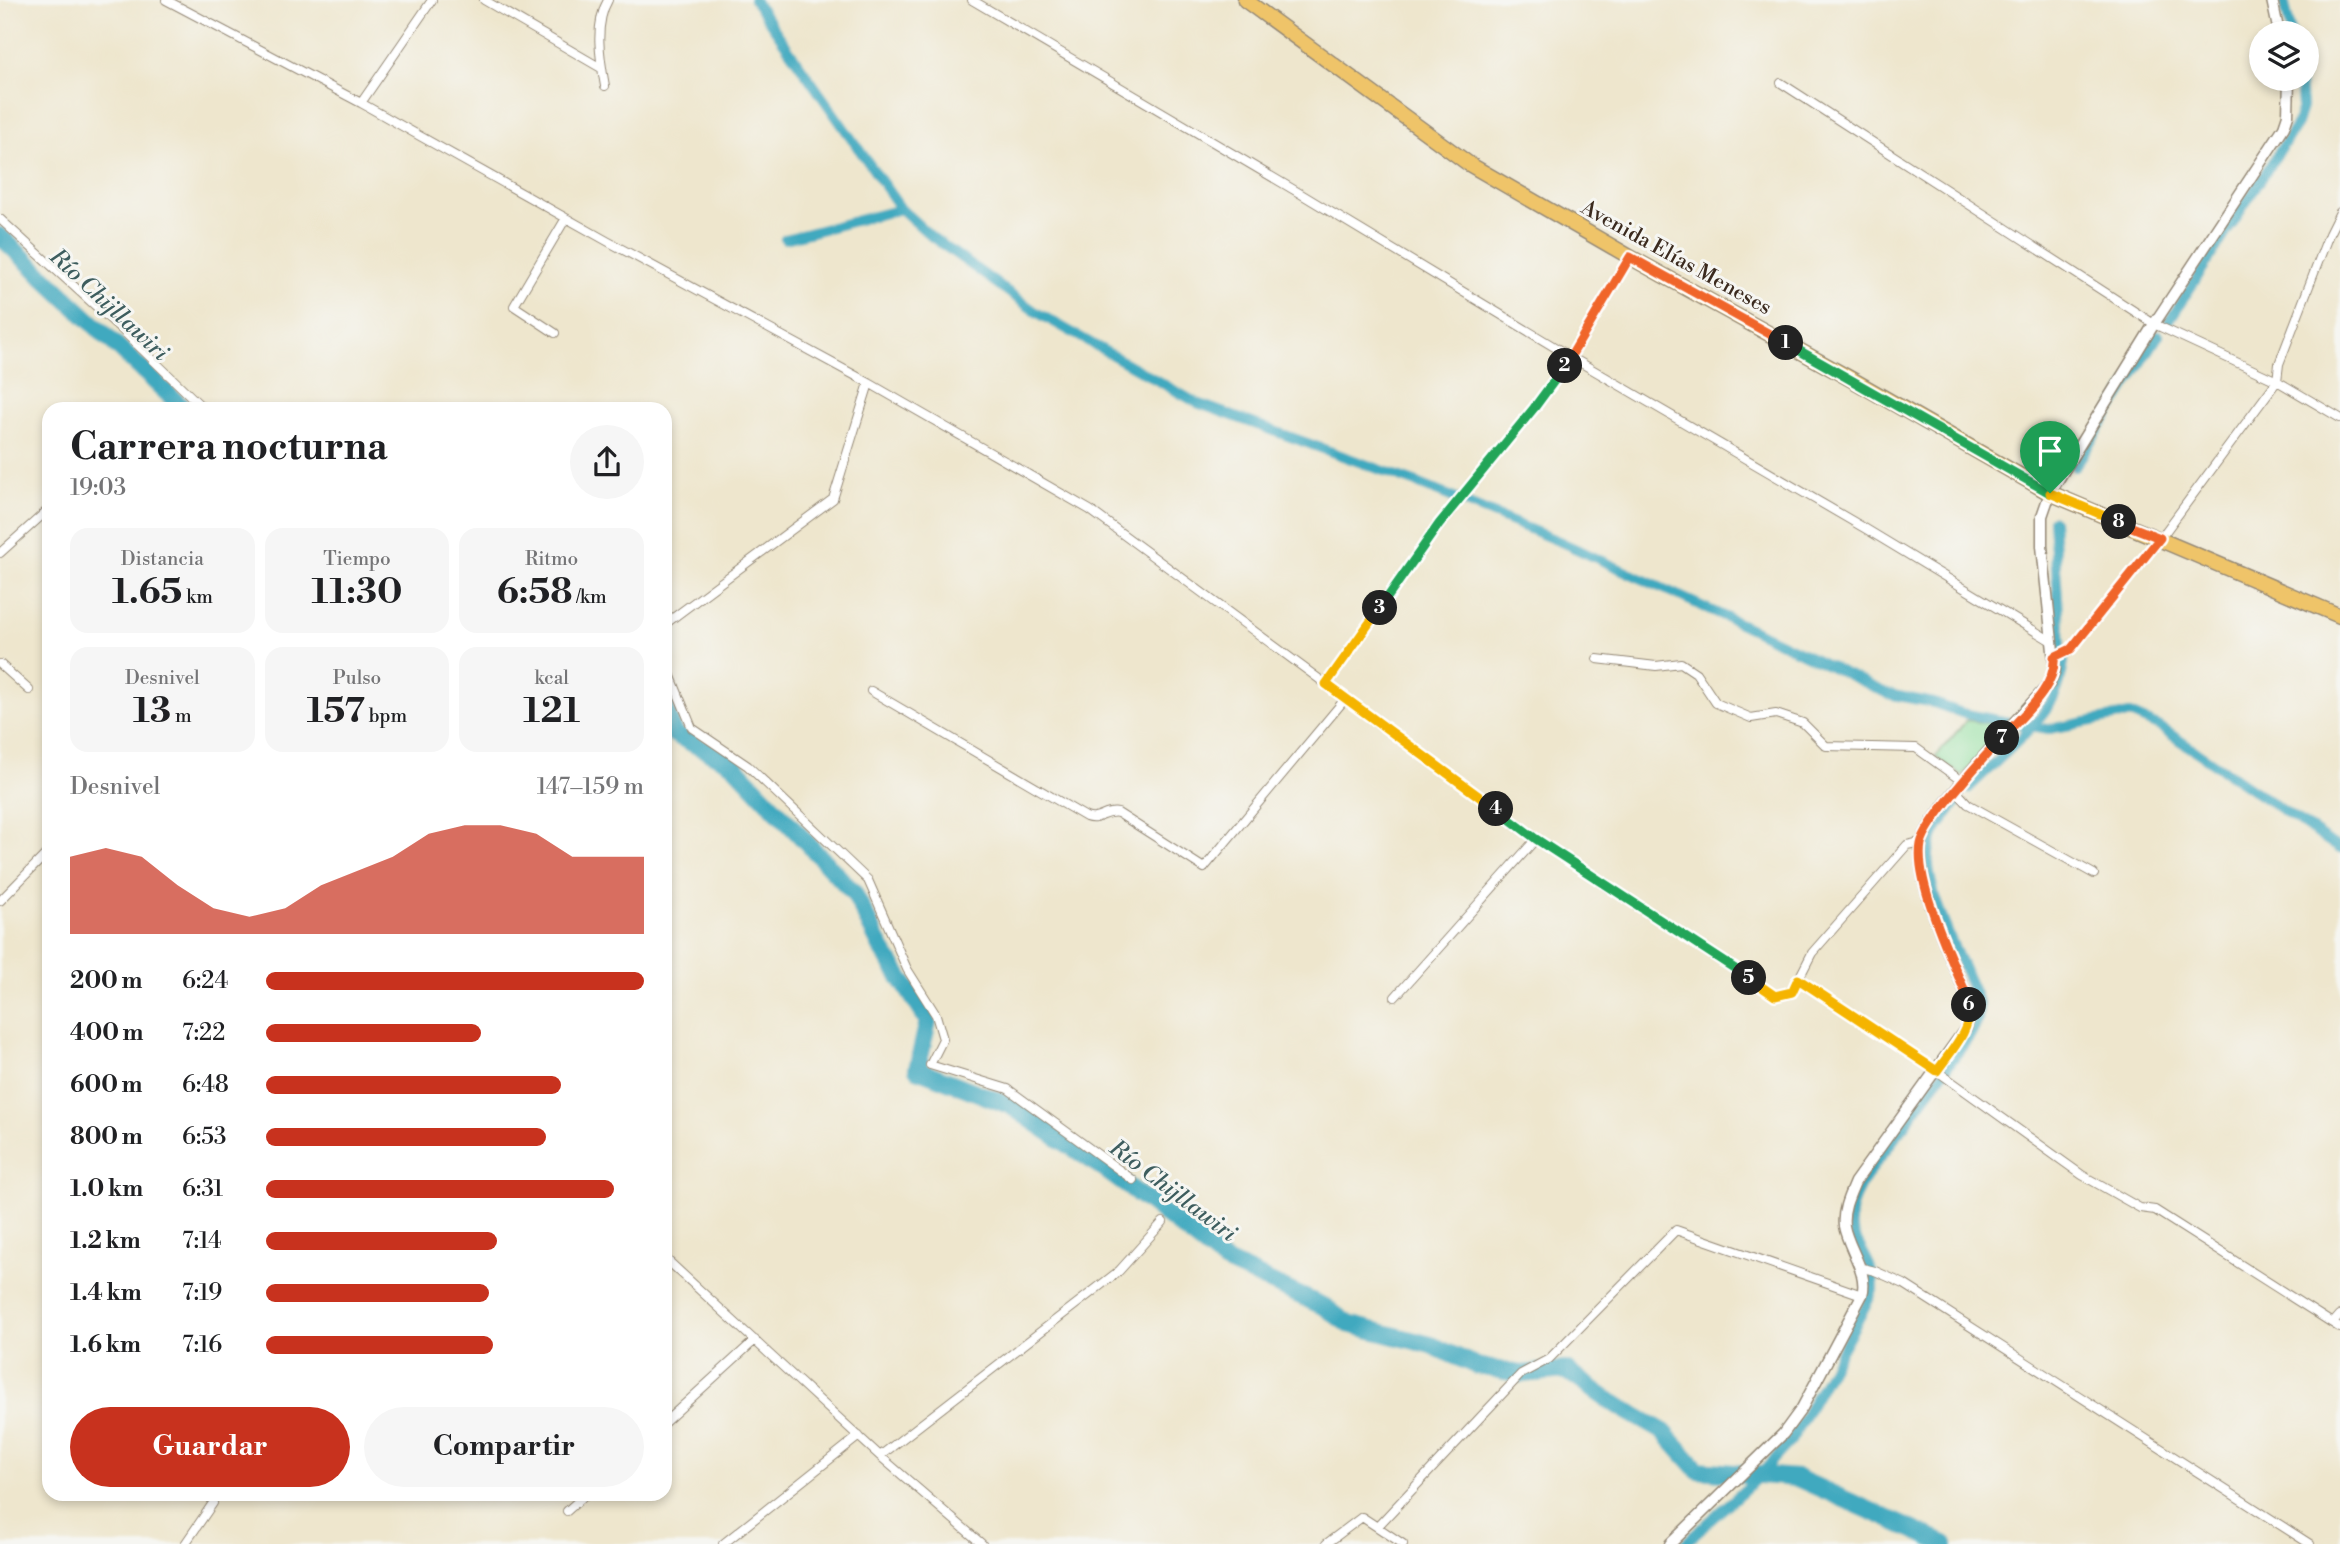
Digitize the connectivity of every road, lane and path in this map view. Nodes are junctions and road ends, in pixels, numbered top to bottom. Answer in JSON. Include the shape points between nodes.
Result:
{"nodes":[{"id":1,"x":166,"y":0,"type":"edge"},
{"id":2,"x":432,"y":0,"type":"edge"},
{"id":3,"x":484,"y":0,"type":"edge"},
{"id":4,"x":608,"y":0,"type":"edge"},
{"id":5,"x":972,"y":0,"type":"edge"},
{"id":6,"x":1245,"y":0,"type":"edge"},
{"id":7,"x":2272,"y":0,"type":"edge"},
{"id":8,"x":2276,"y":21,"type":"edge"},
{"id":9,"x":601,"y":68,"type":"junction"},
{"id":10,"x":1781,"y":83,"type":"dead end"},
{"id":11,"x":604,"y":86,"type":"dead end"},
{"id":12,"x":2288,"y":91,"type":"edge"},
{"id":13,"x":361,"y":103,"type":"junction"},
{"id":14,"x":2340,"y":212,"type":"edge"},
{"id":15,"x":566,"y":218,"type":"junction"},
{"id":16,"x":0,"y":219,"type":"edge"},
{"id":17,"x":1630,"y":257,"type":"junction"},
{"id":18,"x":2154,"y":324,"type":"junction"},
{"id":19,"x":555,"y":333,"type":"dead end"},
{"id":20,"x":1571,"y":357,"type":"junction"},
{"id":21,"x":2277,"y":381,"type":"junction"},
{"id":22,"x":869,"y":383,"type":"junction"},
{"id":23,"x":197,"y":402,"type":"edge"},
{"id":24,"x":2340,"y":418,"type":"edge"},
{"id":25,"x":2050,"y":493,"type":"junction"},
{"id":26,"x":42,"y":515,"type":"edge"},
{"id":27,"x":2160,"y":538,"type":"junction"},
{"id":28,"x":0,"y":553,"type":"edge"},
{"id":29,"x":2340,"y":616,"type":"edge"},
{"id":30,"x":672,"y":619,"type":"edge"},
{"id":31,"x":2053,"y":642,"type":"junction"},
{"id":32,"x":2054,"y":657,"type":"junction"},
{"id":33,"x":1597,"y":659,"type":"dead end"},
{"id":34,"x":0,"y":664,"type":"edge"},
{"id":35,"x":672,"y":679,"type":"edge"},
{"id":36,"x":1326,"y":684,"type":"junction"},
{"id":37,"x":29,"y":690,"type":"dead end"},
{"id":38,"x":871,"y":691,"type":"dead end"},
{"id":39,"x":1346,"y":698,"type":"junction"},
{"id":40,"x":1959,"y":786,"type":"junction"},
{"id":41,"x":1536,"y":839,"type":"junction"},
{"id":42,"x":1921,"y":842,"type":"junction"},
{"id":43,"x":42,"y":858,"type":"edge"},
{"id":44,"x":2094,"y":874,"type":"dead end"},
{"id":45,"x":0,"y":901,"type":"edge"},
{"id":46,"x":1798,"y":979,"type":"junction"},
{"id":47,"x":1395,"y":998,"type":"dead end"},
{"id":48,"x":1938,"y":1072,"type":"junction"},
{"id":49,"x":1133,"y":1180,"type":"dead end"},
{"id":50,"x":1163,"y":1222,"type":"dead end"},
{"id":51,"x":672,"y":1264,"type":"edge"},
{"id":52,"x":1861,"y":1267,"type":"junction"},
{"id":53,"x":1862,"y":1295,"type":"junction"},
{"id":54,"x":2340,"y":1315,"type":"edge"},
{"id":55,"x":2336,"y":1326,"type":"edge"},
{"id":56,"x":755,"y":1340,"type":"junction"},
{"id":57,"x":672,"y":1416,"type":"edge"},
{"id":58,"x":859,"y":1436,"type":"junction"},
{"id":59,"x":880,"y":1456,"type":"junction"},
{"id":60,"x":579,"y":1501,"type":"edge"},
{"id":61,"x":213,"y":1503,"type":"dead end"},
{"id":62,"x":568,"y":1511,"type":"dead end"},
{"id":63,"x":1378,"y":1526,"type":"junction"},
{"id":64,"x":185,"y":1544,"type":"edge"},
{"id":65,"x":723,"y":1544,"type":"edge"},
{"id":66,"x":982,"y":1544,"type":"edge"},
{"id":67,"x":1326,"y":1544,"type":"edge"},
{"id":68,"x":1403,"y":1544,"type":"edge"},
{"id":69,"x":1670,"y":1544,"type":"edge"},
{"id":70,"x":2310,"y":1544,"type":"edge"}],
"edges":[{"from":1,"to":13,"type":"street"},
{"from":2,"to":13,"type":"street"},
{"from":3,"to":9,"type":"street"},
{"from":4,"to":9,"type":"street","via":[[600,23]]},
{"from":5,"to":20,"type":"street"},
{"from":6,"to":17,"type":"main road","name":"Avenida Elías Meneses","via":[[1469,164]]},
{"from":7,"to":8,"type":"street"},
{"from":9,"to":11,"type":"street"},
{"from":10,"to":18,"type":"street"},
{"from":12,"to":18,"type":"street","via":[[2284,127]]},
{"from":13,"to":15,"type":"street"},
{"from":14,"to":21,"type":"street","via":[[2279,364]]},
{"from":15,"to":19,"type":"street","via":[[513,306]]},
{"from":15,"to":22,"type":"street"},
{"from":16,"to":23,"type":"street"},
{"from":17,"to":20,"type":"street"},
{"from":17,"to":25,"type":"main road","name":"Avenida Elías Meneses"},
{"from":18,"to":21,"type":"street"},
{"from":18,"to":25,"type":"street"},
{"from":20,"to":31,"type":"street"},
{"from":20,"to":36,"type":"street","via":[[1454,506]]},
{"from":21,"to":24,"type":"street"},
{"from":21,"to":27,"type":"street"},
{"from":22,"to":30,"type":"street","via":[[833,499]]},
{"from":22,"to":36,"type":"street","via":[[1090,510]]},
{"from":25,"to":27,"type":"main road","name":"Avenida Elías Meneses"},
{"from":25,"to":31,"type":"street","via":[[2042,516],[2042,546]]},
{"from":26,"to":28,"type":"street"},
{"from":27,"to":29,"type":"main road","name":"Avenida Elías Meneses"},
{"from":27,"to":32,"type":"street","via":[[2071,649]]},
{"from":31,"to":32,"type":"street"},
{"from":32,"to":40,"type":"street","via":[[2050,683]]},
{"from":33,"to":40,"type":"street","via":[[1656,666],[1681,663],[1696,673],[1716,703],[1751,718],[1776,714],[1803,723],[1826,746],[1916,748]]},
{"from":34,"to":37,"type":"street"},
{"from":35,"to":49,"type":"street","via":[[692,728],[748,766],[867,880],[907,969],[936,1015],[943,1039],[929,1065],[1008,1089]]},
{"from":36,"to":39,"type":"street"},
{"from":38,"to":39,"type":"street","via":[[1086,817],[1118,813],[1204,868]]},
{"from":39,"to":41,"type":"street"},
{"from":40,"to":42,"type":"street"},
{"from":40,"to":44,"type":"street","via":[[1968,804]]},
{"from":41,"to":46,"type":"street","via":[[1775,996],[1792,992]]},
{"from":41,"to":47,"type":"street"},
{"from":42,"to":46,"type":"street","via":[[1907,845],[1812,953]]},
{"from":42,"to":48,"type":"street","via":[[1922,879],[1970,1015]]},
{"from":43,"to":45,"type":"street"},
{"from":46,"to":48,"type":"street"},
{"from":48,"to":52,"type":"street","via":[[1855,1182],[1846,1203],[1844,1223]]},
{"from":48,"to":55,"type":"street","via":[[2082,1175],[2140,1208],[2155,1210]]},
{"from":50,"to":59,"type":"street","via":[[1119,1271]]},
{"from":51,"to":56,"type":"street"},
{"from":52,"to":53,"type":"street"},
{"from":52,"to":70,"type":"street","via":[[1904,1284]]},
{"from":53,"to":63,"type":"street","via":[[1676,1230],[1549,1359],[1521,1374]]},
{"from":53,"to":69,"type":"street","via":[[1802,1408],[1783,1434]]},
{"from":54,"to":55,"type":"street"},
{"from":56,"to":57,"type":"street"},
{"from":56,"to":58,"type":"street"},
{"from":58,"to":59,"type":"street"},
{"from":58,"to":65,"type":"street"},
{"from":59,"to":66,"type":"street"},
{"from":60,"to":62,"type":"street"},
{"from":61,"to":64,"type":"street"},
{"from":63,"to":67,"type":"street","via":[[1362,1517]]},
{"from":63,"to":68,"type":"street"}]}
